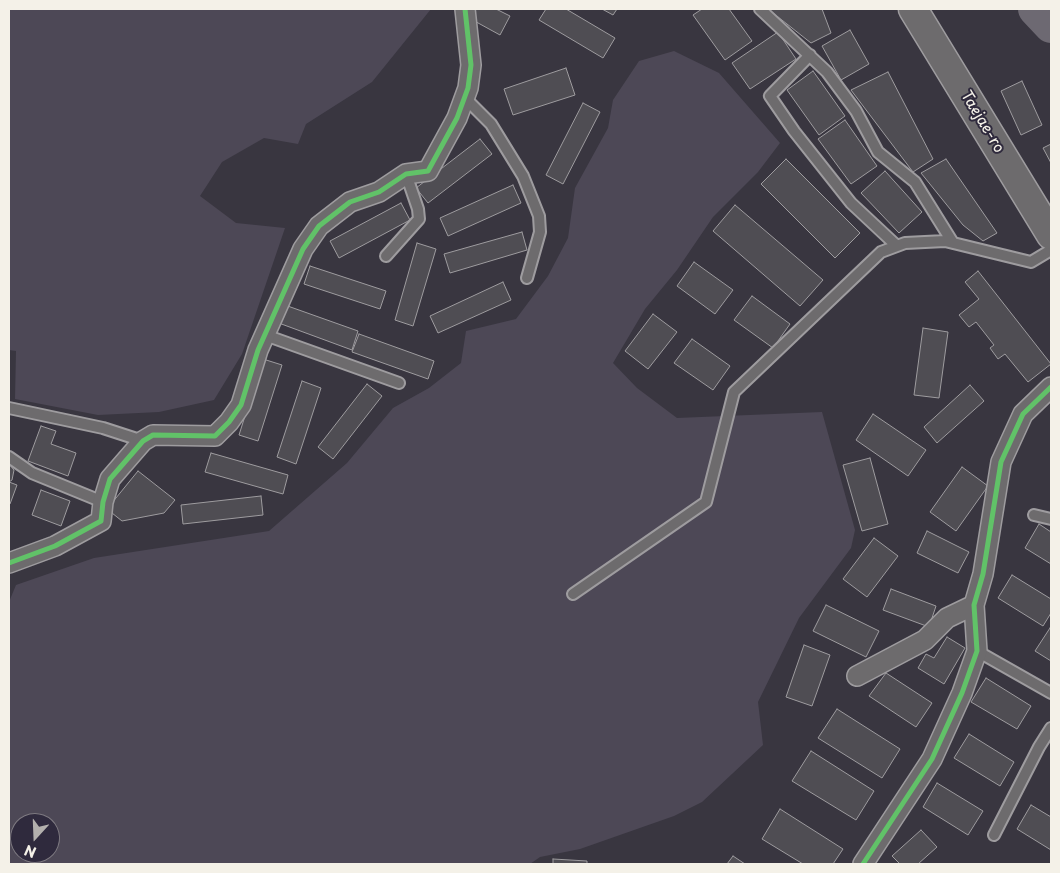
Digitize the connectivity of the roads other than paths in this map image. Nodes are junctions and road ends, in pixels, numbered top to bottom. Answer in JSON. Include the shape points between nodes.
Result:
{"nodes":[{"id":1,"x":465,"y":9,"type":"edge"},
{"id":2,"x":760,"y":9,"type":"edge"},
{"id":3,"x":913,"y":9,"type":"edge"},
{"id":4,"x":931,"y":9,"type":"edge"},
{"id":5,"x":810,"y":55,"type":"junction"},
{"id":6,"x":465,"y":98,"type":"junction"},
{"id":7,"x":406,"y":174,"type":"junction"},
{"id":8,"x":1051,"y":215,"type":"edge"},
{"id":9,"x":1051,"y":235,"type":"edge"},
{"id":10,"x":953,"y":243,"type":"junction"},
{"id":11,"x":897,"y":246,"type":"junction"},
{"id":12,"x":1051,"y":250,"type":"edge"},
{"id":13,"x":386,"y":256,"type":"dead end"},
{"id":14,"x":526,"y":278,"type":"dead end"},
{"id":15,"x":265,"y":335,"type":"junction"},
{"id":16,"x":399,"y":383,"type":"dead end"},
{"id":17,"x":1051,"y":387,"type":"edge"},
{"id":18,"x":9,"y":408,"type":"edge"},
{"id":19,"x":143,"y":441,"type":"junction"},
{"id":20,"x":9,"y":457,"type":"edge"},
{"id":21,"x":103,"y":502,"type":"junction"},
{"id":22,"x":1034,"y":515,"type":"dead end"},
{"id":23,"x":1051,"y":519,"type":"edge"},
{"id":24,"x":9,"y":563,"type":"edge"},
{"id":25,"x":573,"y":594,"type":"dead end"},
{"id":26,"x":974,"y":605,"type":"junction"},
{"id":27,"x":977,"y":651,"type":"junction"},
{"id":28,"x":857,"y":676,"type":"dead end"},
{"id":29,"x":1051,"y":692,"type":"edge"},
{"id":30,"x":1051,"y":728,"type":"edge"},
{"id":31,"x":994,"y":835,"type":"dead end"},
{"id":32,"x":863,"y":864,"type":"edge"}],
"edges":[{"from":1,"to":6,"type":"street","via":[[471,65]]},
{"from":2,"to":5,"type":"lane"},
{"from":3,"to":9,"type":"main road","name":"Taejae-ro"},
{"from":4,"to":8,"type":"main road","name":"Taejae-ro"},
{"from":5,"to":10,"type":"lane","via":[[856,111],[878,152],[915,182]]},
{"from":5,"to":11,"type":"lane","via":[[770,96],[851,203]]},
{"from":6,"to":7,"type":"street","via":[[428,171]]},
{"from":6,"to":14,"type":"lane","via":[[491,124],[523,176],[539,216],[540,232]]},
{"from":7,"to":13,"type":"lane","via":[[419,219]]},
{"from":7,"to":15,"type":"street","via":[[379,192],[350,202],[319,226],[303,249]]},
{"from":10,"to":11,"type":"lane","via":[[905,243]]},
{"from":10,"to":12,"type":"lane","via":[[1031,262]]},
{"from":11,"to":25,"type":"lane","via":[[881,252],[734,392],[706,502]]},
{"from":15,"to":16,"type":"lane"},
{"from":15,"to":19,"type":"street","via":[[241,405],[215,436],[153,436]]},
{"from":17,"to":26,"type":"street","via":[[1024,414],[1001,462],[983,574]]},
{"from":18,"to":19,"type":"lane","via":[[103,428]]},
{"from":19,"to":21,"type":"street","via":[[110,479]]},
{"from":20,"to":21,"type":"lane","via":[[32,474]]},
{"from":21,"to":24,"type":"street","via":[[101,521],[55,546]]},
{"from":22,"to":23,"type":"lane"},
{"from":26,"to":27,"type":"street"},
{"from":26,"to":28,"type":"street","via":[[947,618],[925,640]]},
{"from":27,"to":29,"type":"lane"},
{"from":27,"to":32,"type":"street","via":[[932,759]]},
{"from":30,"to":31,"type":"lane"}]}
